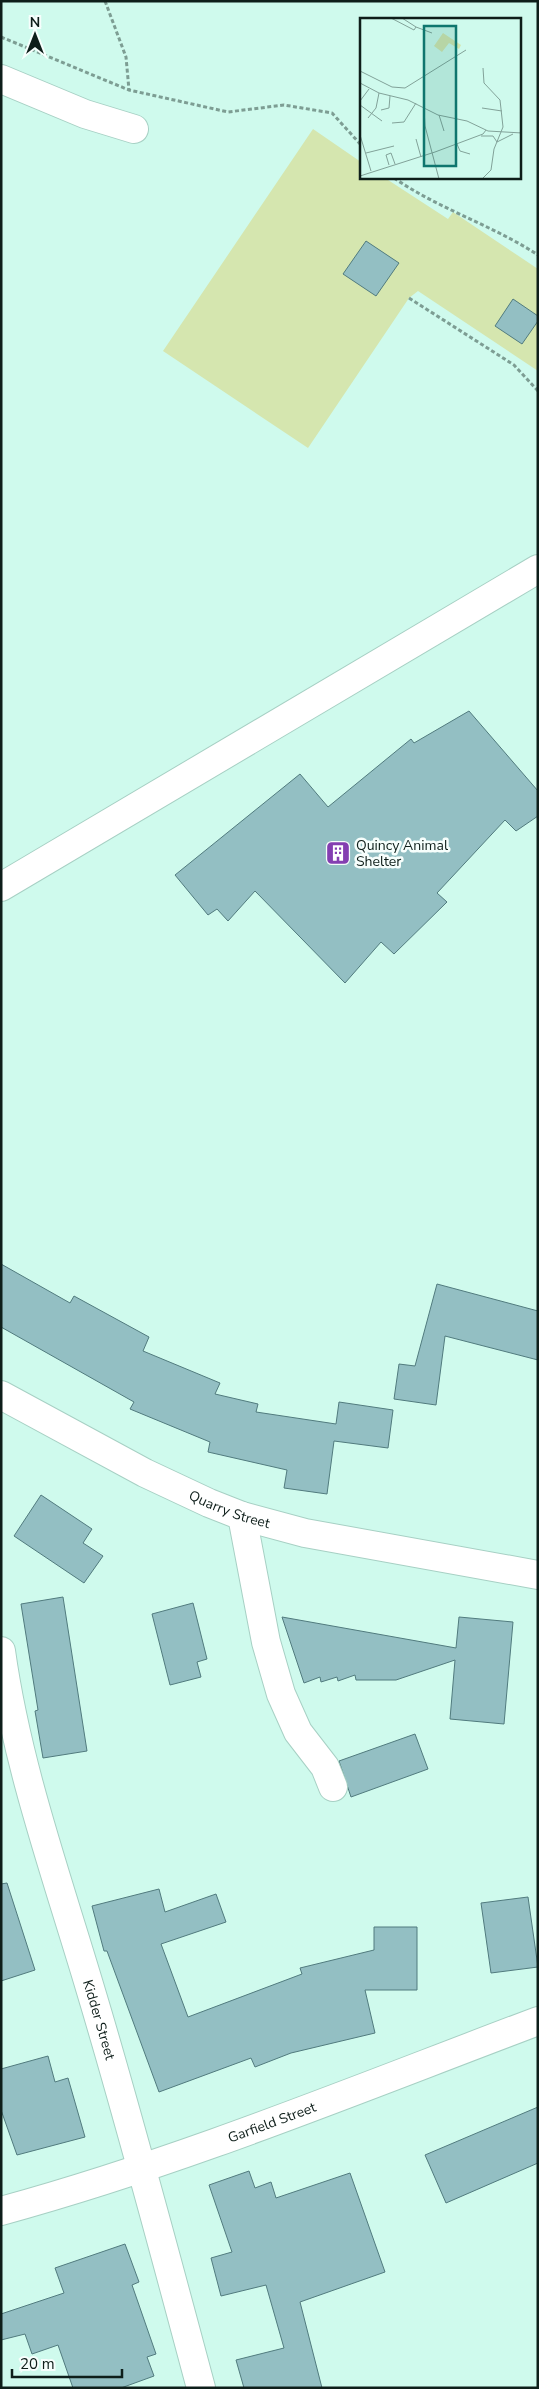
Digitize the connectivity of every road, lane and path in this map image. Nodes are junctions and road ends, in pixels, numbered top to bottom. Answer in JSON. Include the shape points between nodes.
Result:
{"nodes":[{"id":1,"x":104,"y":1,"type":"edge"},
{"id":2,"x":1,"y":36,"type":"edge"},
{"id":3,"x":1,"y":79,"type":"edge"},
{"id":4,"x":129,"y":90,"type":"junction"},
{"id":5,"x":134,"y":129,"type":"dead end"},
{"id":6,"x":360,"y":144,"type":"edge"},
{"id":7,"x":395,"y":179,"type":"edge"},
{"id":8,"x":538,"y":255,"type":"edge"},
{"id":9,"x":408,"y":298,"type":"dead end"},
{"id":10,"x":538,"y":391,"type":"edge"},
{"id":11,"x":538,"y":569,"type":"edge"},
{"id":12,"x":1,"y":887,"type":"edge"},
{"id":13,"x":4,"y":1403,"type":"edge"},
{"id":14,"x":242,"y":1516,"type":"junction"},
{"id":15,"x":538,"y":1575,"type":"edge"},
{"id":16,"x":1,"y":1651,"type":"edge"},
{"id":17,"x":333,"y":1787,"type":"dead end"},
{"id":18,"x":538,"y":2021,"type":"edge"},
{"id":19,"x":143,"y":2169,"type":"junction"},
{"id":20,"x":1,"y":2211,"type":"edge"},
{"id":21,"x":201,"y":2388,"type":"edge"}],
"edges":[{"from":1,"to":4,"type":"path","via":[[126,58]]},
{"from":2,"to":4,"type":"path"},
{"from":3,"to":5,"type":"street","via":[[85,114]]},
{"from":4,"to":6,"type":"path","via":[[228,112],[284,105],[332,113]]},
{"from":7,"to":8,"type":"path","via":[[418,195],[519,242]]},
{"from":9,"to":10,"type":"path","via":[[514,365]]},
{"from":11,"to":12,"type":"street"},
{"from":13,"to":14,"type":"street","name":"Quarry Street","via":[[145,1473]]},
{"from":14,"to":15,"type":"street","name":"Quarry Street","via":[[305,1533]]},
{"from":14,"to":17,"type":"street","via":[[266,1642],[281,1694],[298,1732],[325,1767]]},
{"from":16,"to":19,"type":"street","name":"Kidder Street","via":[[28,1781]]},
{"from":18,"to":19,"type":"street","name":"Garfield Street"},
{"from":19,"to":20,"type":"street","name":"Garfield Street"},
{"from":19,"to":21,"type":"street","name":"Kidder Street"}]}
